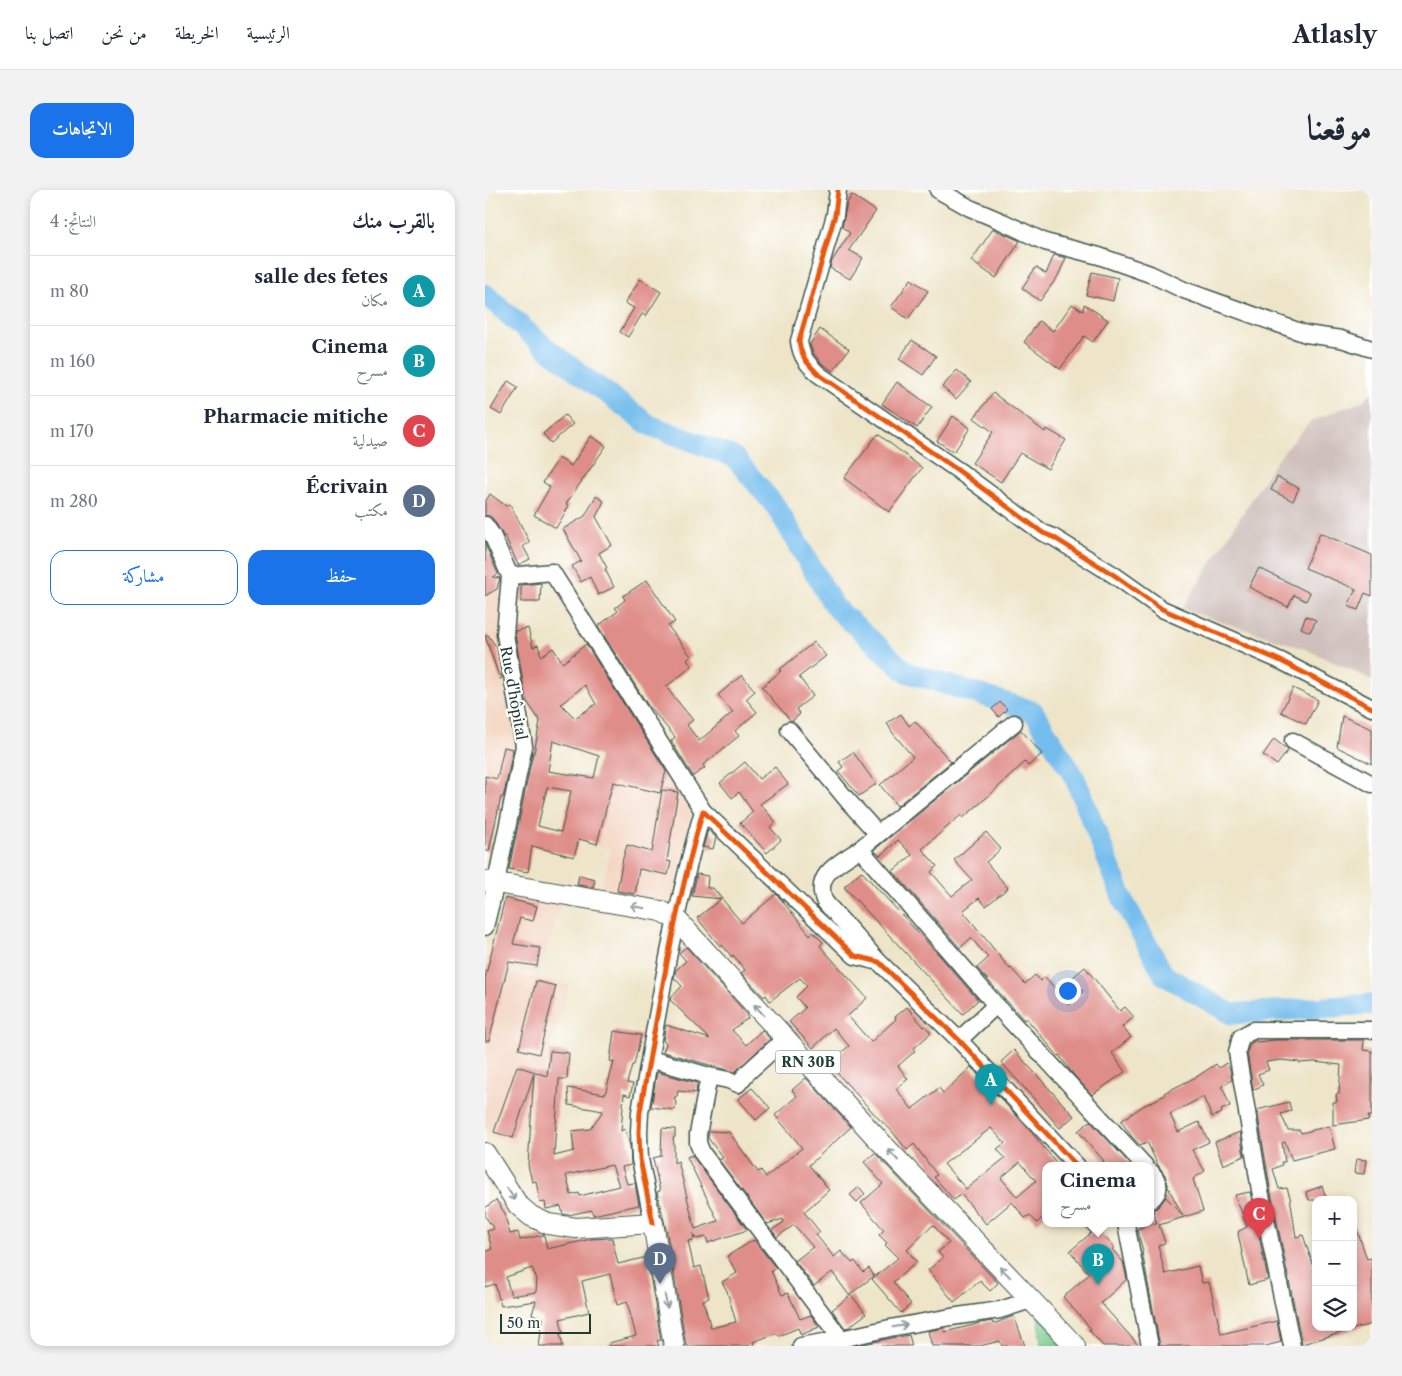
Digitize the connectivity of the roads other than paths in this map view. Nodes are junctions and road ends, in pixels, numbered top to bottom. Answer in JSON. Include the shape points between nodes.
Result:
{"nodes":[{"id":1,"x":838,"y":190,"type":"edge"},
{"id":2,"x":938,"y":190,"type":"edge"},
{"id":3,"x":1372,"y":349,"type":"edge"},
{"id":4,"x":485,"y":525,"type":"edge"},
{"id":5,"x":510,"y":576,"type":"junction"},
{"id":6,"x":1372,"y":708,"type":"edge"},
{"id":7,"x":1014,"y":723,"type":"dead end"},
{"id":8,"x":789,"y":730,"type":"dead end"},
{"id":9,"x":1293,"y":741,"type":"dead end"},
{"id":10,"x":1372,"y":784,"type":"edge"},
{"id":11,"x":703,"y":811,"type":"junction"},
{"id":12,"x":878,"y":834,"type":"junction"},
{"id":13,"x":860,"y":849,"type":"junction"},
{"id":14,"x":490,"y":882,"type":"edge"},
{"id":15,"x":677,"y":920,"type":"junction"},
{"id":16,"x":485,"y":927,"type":"edge"},
{"id":17,"x":879,"y":962,"type":"junction"},
{"id":18,"x":996,"y":1005,"type":"junction"},
{"id":19,"x":1372,"y":1030,"type":"edge"},
{"id":20,"x":786,"y":1038,"type":"junction"},
{"id":21,"x":959,"y":1040,"type":"junction"},
{"id":22,"x":649,"y":1059,"type":"junction"},
{"id":23,"x":709,"y":1076,"type":"junction"},
{"id":24,"x":485,"y":1153,"type":"edge"},
{"id":25,"x":1073,"y":1162,"type":"edge"},
{"id":26,"x":1141,"y":1162,"type":"edge"},
{"id":27,"x":1154,"y":1176,"type":"edge"},
{"id":28,"x":1154,"y":1197,"type":"edge"},
{"id":29,"x":653,"y":1224,"type":"junction"},
{"id":30,"x":1128,"y":1227,"type":"edge"},
{"id":31,"x":1031,"y":1300,"type":"junction"},
{"id":32,"x":841,"y":1339,"type":"junction"},
{"id":33,"x":674,"y":1346,"type":"edge"},
{"id":34,"x":801,"y":1346,"type":"edge"},
{"id":35,"x":1075,"y":1346,"type":"edge"},
{"id":36,"x":1150,"y":1346,"type":"edge"},
{"id":37,"x":1292,"y":1346,"type":"edge"}],
"edges":[{"from":1,"to":6,"type":"street","via":[[835,215],[799,341],[806,362],[818,374],[1043,533],[1114,575],[1162,609],[1281,661]]},
{"from":2,"to":3,"type":"street","via":[[1045,242],[1099,256],[1306,334],[1341,339]]},
{"from":4,"to":5,"type":"street"},
{"from":5,"to":11,"type":"street","via":[[552,572]]},
{"from":5,"to":14,"type":"street","name":"Rue d'hôpital","via":[[505,634],[524,746]]},
{"from":7,"to":12,"type":"street"},
{"from":8,"to":12,"type":"street"},
{"from":9,"to":10,"type":"street"},
{"from":11,"to":15,"type":"street"},
{"from":11,"to":17,"type":"street","via":[[855,956]]},
{"from":12,"to":13,"type":"street"},
{"from":13,"to":17,"type":"street","via":[[828,872],[821,888],[825,902]]},
{"from":13,"to":18,"type":"street"},
{"from":15,"to":14,"type":"main road","number":"RN 30B","one_way":true,"via":[[661,911]]},
{"from":14,"to":16,"type":"street","name":"Rue d'hôpital"},
{"from":20,"to":15,"type":"main road","number":"RN 30B","one_way":true},
{"from":15,"to":22,"type":"street"},
{"from":17,"to":21,"type":"street"},
{"from":18,"to":21,"type":"street"},
{"from":18,"to":26,"type":"street"},
{"from":19,"to":37,"type":"street","via":[[1253,1030],[1241,1037],[1237,1052],[1260,1190]]},
{"from":20,"to":23,"type":"street","via":[[738,1084]]},
{"from":31,"to":20,"type":"main road","number":"RN 30B","one_way":true},
{"from":21,"to":25,"type":"street"},
{"from":22,"to":23,"type":"street"},
{"from":22,"to":29,"type":"street","via":[[639,1132],[640,1159]]},
{"from":23,"to":32,"type":"street","via":[[698,1134],[702,1153]]},
{"from":24,"to":29,"type":"main road","one_way":true,"via":[[518,1205],[548,1224],[576,1228]]},
{"from":27,"to":28,"type":"street","via":[[1159,1188]]},
{"from":29,"to":33,"type":"main road","one_way":true},
{"from":30,"to":36,"type":"street"},
{"from":32,"to":31,"type":"street","one_way":true,"via":[[898,1326],[1000,1310]]},
{"from":31,"to":35,"type":"main road","number":"RN 30B"},
{"from":32,"to":34,"type":"street"}]}
